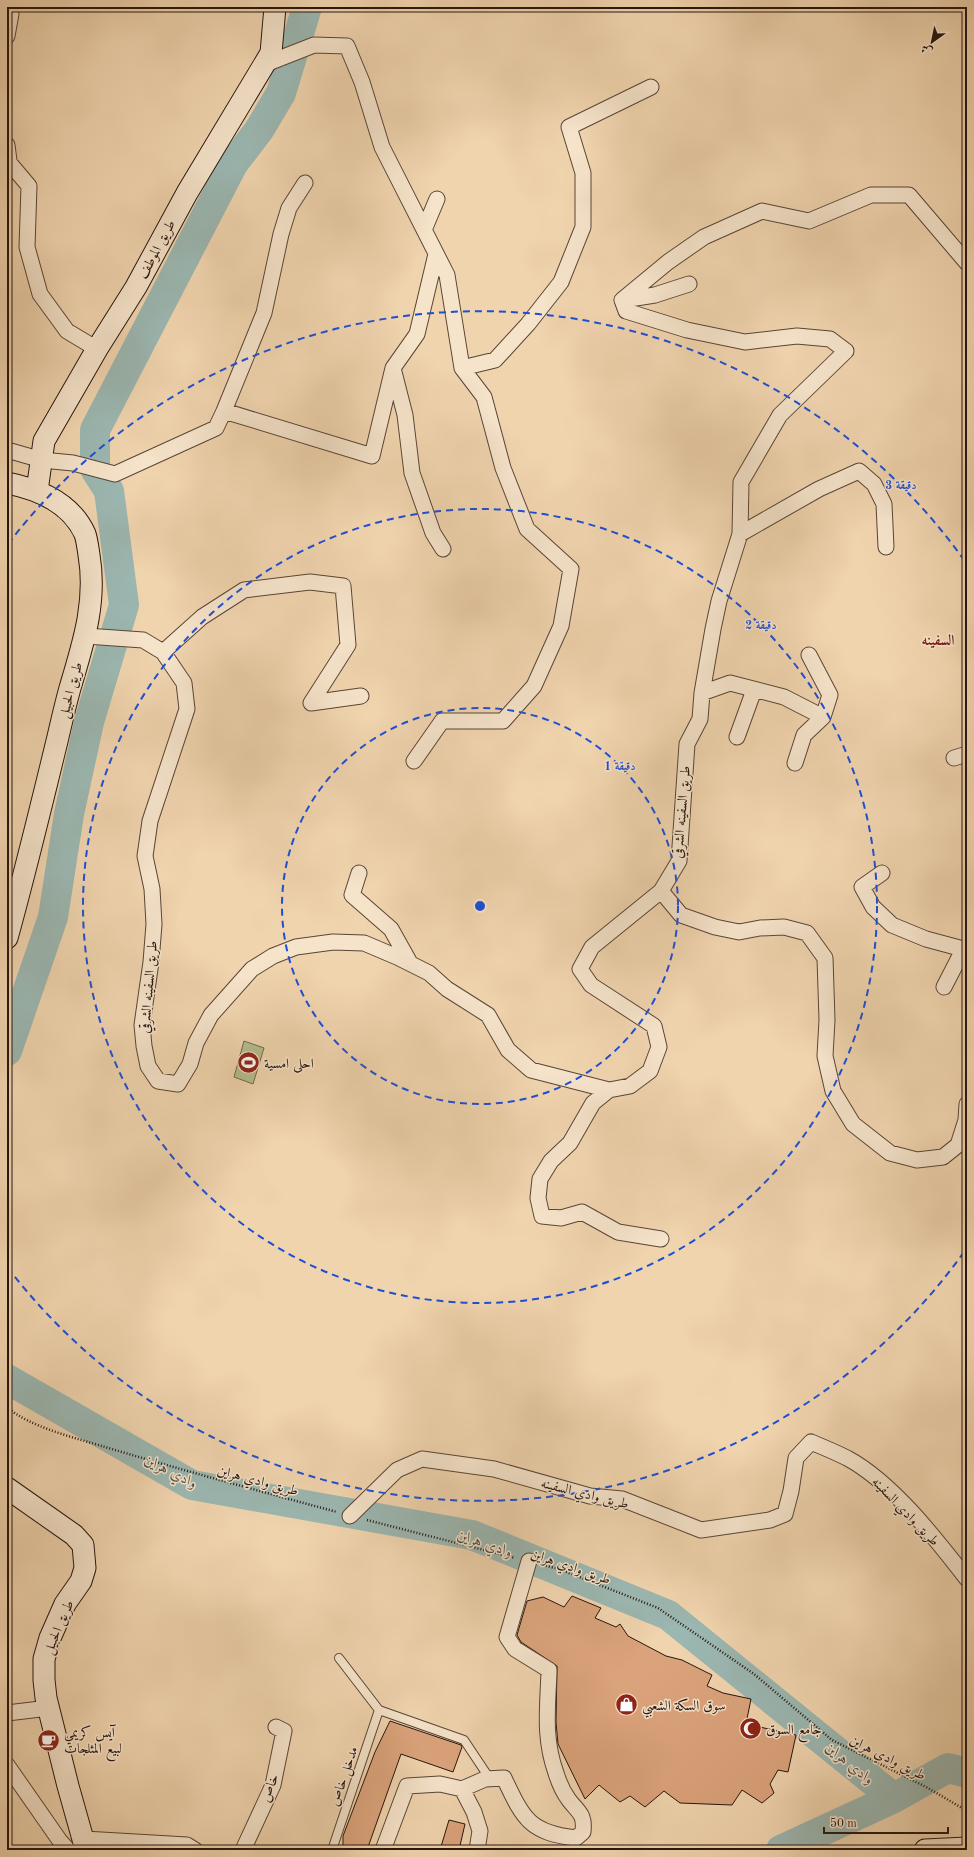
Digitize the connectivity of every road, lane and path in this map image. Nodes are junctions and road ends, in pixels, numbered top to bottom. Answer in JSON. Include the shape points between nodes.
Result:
{"nodes":[{"id":1,"x":9,"y":7,"type":"edge"},
{"id":2,"x":275,"y":7,"type":"edge"},
{"id":3,"x":7,"y":36,"type":"edge"},
{"id":4,"x":263,"y":65,"type":"junction"},
{"id":5,"x":651,"y":86,"type":"dead end"},
{"id":6,"x":7,"y":145,"type":"edge"},
{"id":7,"x":8,"y":161,"type":"edge"},
{"id":8,"x":305,"y":183,"type":"dead end"},
{"id":9,"x":437,"y":199,"type":"dead end"},
{"id":10,"x":424,"y":230,"type":"junction"},
{"id":11,"x":436,"y":254,"type":"junction"},
{"id":12,"x":967,"y":263,"type":"edge"},
{"id":13,"x":689,"y":284,"type":"dead end"},
{"id":14,"x":622,"y":300,"type":"junction"},
{"id":15,"x":97,"y":349,"type":"junction"},
{"id":16,"x":393,"y":368,"type":"junction"},
{"id":17,"x":462,"y":368,"type":"junction"},
{"id":18,"x":224,"y":411,"type":"junction"},
{"id":19,"x":7,"y":450,"type":"edge"},
{"id":20,"x":42,"y":460,"type":"junction"},
{"id":21,"x":7,"y":483,"type":"edge"},
{"id":22,"x":37,"y":491,"type":"junction"},
{"id":23,"x":740,"y":534,"type":"junction"},
{"id":24,"x":886,"y":547,"type":"dead end"},
{"id":25,"x":443,"y":549,"type":"dead end"},
{"id":26,"x":86,"y":636,"type":"junction"},
{"id":27,"x":162,"y":652,"type":"junction"},
{"id":28,"x":809,"y":655,"type":"dead end"},
{"id":29,"x":754,"y":690,"type":"junction"},
{"id":30,"x":702,"y":693,"type":"junction"},
{"id":31,"x":361,"y":696,"type":"dead end"},
{"id":32,"x":823,"y":717,"type":"junction"},
{"id":33,"x":737,"y":737,"type":"dead end"},
{"id":34,"x":414,"y":761,"type":"dead end"},
{"id":35,"x":795,"y":763,"type":"dead end"},
{"id":36,"x":359,"y":873,"type":"dead end"},
{"id":37,"x":882,"y":873,"type":"dead end"},
{"id":38,"x":661,"y":891,"type":"junction"},
{"id":39,"x":7,"y":938,"type":"edge"},
{"id":40,"x":965,"y":950,"type":"edge"},
{"id":41,"x":410,"y":963,"type":"junction"},
{"id":42,"x":944,"y":987,"type":"dead end"},
{"id":43,"x":609,"y":1090,"type":"junction"},
{"id":44,"x":967,"y":1104,"type":"edge"},
{"id":45,"x":661,"y":1239,"type":"dead end"},
{"id":46,"x":7,"y":1407,"type":"edge"},
{"id":47,"x":7,"y":1488,"type":"edge"},
{"id":48,"x":350,"y":1516,"type":"junction"},
{"id":49,"x":529,"y":1561,"type":"junction"},
{"id":50,"x":967,"y":1579,"type":"edge"},
{"id":51,"x":339,"y":1658,"type":"dead end"},
{"id":52,"x":49,"y":1708,"type":"junction"},
{"id":53,"x":379,"y":1710,"type":"junction"},
{"id":54,"x":7,"y":1713,"type":"edge"},
{"id":55,"x":276,"y":1727,"type":"dead end"},
{"id":56,"x":7,"y":1765,"type":"edge"},
{"id":57,"x":490,"y":1779,"type":"junction"},
{"id":58,"x":462,"y":1789,"type":"junction"},
{"id":59,"x":967,"y":1811,"type":"edge"},
{"id":60,"x":79,"y":1846,"type":"edge"},
{"id":61,"x":967,"y":1848,"type":"edge"},
{"id":62,"x":195,"y":1850,"type":"edge"},
{"id":63,"x":243,"y":1850,"type":"edge"},
{"id":64,"x":332,"y":1850,"type":"edge"},
{"id":65,"x":383,"y":1850,"type":"edge"},
{"id":66,"x":476,"y":1850,"type":"edge"},
{"id":67,"x":925,"y":1850,"type":"edge"}],
"edges":[{"from":1,"to":3,"type":"street","via":[[11,14]]},
{"from":2,"to":4,"type":"street","name":"طريق الموطف","via":[[271,53]]},
{"from":4,"to":10,"type":"street","via":[[314,45],[347,46],[362,82],[382,147]]},
{"from":4,"to":15,"type":"street","name":"طريق الموطف","via":[[187,193],[136,287]]},
{"from":5,"to":17,"type":"street","via":[[569,127],[583,173],[583,227],[561,282],[495,360]]},
{"from":6,"to":7,"type":"street"},
{"from":7,"to":15,"type":"street","via":[[29,186],[27,247],[40,294],[67,331]]},
{"from":8,"to":18,"type":"street","via":[[289,208],[264,313]]},
{"from":9,"to":10,"type":"street"},
{"from":10,"to":11,"type":"street"},
{"from":11,"to":16,"type":"street","via":[[417,334]]},
{"from":11,"to":17,"type":"street","via":[[447,275]]},
{"from":12,"to":14,"type":"street","via":[[909,195],[870,195],[809,221],[762,211],[704,237],[668,262]]},
{"from":13,"to":14,"type":"street","via":[[655,295]]},
{"from":14,"to":23,"type":"street","name":"طريق السفينه الشرقي","via":[[626,312],[686,330],[745,342],[797,336],[830,339],[846,351],[780,415],[741,482]]},
{"from":15,"to":20,"type":"street","name":"طريق الموطف","via":[[44,440]]},
{"from":16,"to":18,"type":"street","via":[[372,456]]},
{"from":16,"to":25,"type":"street","via":[[405,415],[412,473],[433,533]]},
{"from":17,"to":34,"type":"street","via":[[484,397],[503,468],[526,529],[571,569],[561,626],[534,686],[503,721],[442,721]]},
{"from":18,"to":20,"type":"street","via":[[216,428],[115,474]]},
{"from":19,"to":20,"type":"street"},
{"from":20,"to":22,"type":"street","name":"طريق الموطف"},
{"from":21,"to":22,"type":"street","name":"طريق الحبيل"},
{"from":22,"to":26,"type":"street","name":"طريق الحبيل","via":[[51,497],[74,517],[85,535],[91,586]]},
{"from":23,"to":24,"type":"street","via":[[826,486],[859,471],[874,484],[884,504]]},
{"from":23,"to":30,"type":"street","name":"طريق السفينه الشرقي","via":[[719,601]]},
{"from":26,"to":27,"type":"street","name":"طريق السفينه الشرقي","via":[[143,640]]},
{"from":26,"to":39,"type":"street","name":"طريق الحبيل","via":[[69,690]]},
{"from":27,"to":31,"type":"street","via":[[202,617],[244,590],[310,582],[343,586],[348,645],[311,703]]},
{"from":27,"to":41,"type":"street","name":"طريق السفينه الشرقي","via":[[184,683],[187,710],[150,821],[144,856],[152,889],[154,924],[142,1025],[148,1066],[158,1081],[178,1084],[190,1064],[196,1043],[211,1015],[252,969],[273,956],[296,947],[333,942],[364,943]]},
{"from":28,"to":32,"type":"street","via":[[830,695]]},
{"from":29,"to":30,"type":"street","via":[[730,683]]},
{"from":29,"to":32,"type":"street","via":[[784,697]]},
{"from":29,"to":33,"type":"street"},
{"from":30,"to":38,"type":"street","name":"طريق السفينه الشرقي","via":[[700,719],[687,744],[679,861]]},
{"from":32,"to":35,"type":"street","via":[[804,735]]},
{"from":36,"to":41,"type":"street","via":[[352,895],[391,929]]},
{"from":37,"to":40,"type":"street","via":[[862,887],[873,907],[892,925]]},
{"from":38,"to":43,"type":"street","name":"طريق السفينه الشرقي","via":[[592,947],[580,969],[591,985],[654,1026],[659,1048],[650,1070],[630,1086]]},
{"from":38,"to":44,"type":"street","via":[[681,915],[715,927],[739,932],[784,927],[807,933],[825,958],[825,1056],[833,1090],[853,1124],[890,1153],[917,1160],[943,1157],[958,1145],[966,1120]]},
{"from":40,"to":42,"type":"street"},
{"from":41,"to":43,"type":"street","name":"طريق السفينه الشرقي","via":[[429,973],[447,989],[488,1015],[508,1050],[531,1070]]},
{"from":43,"to":45,"type":"street","via":[[592,1103],[570,1143],[551,1161],[540,1179],[538,1198],[542,1216],[561,1218],[582,1212],[618,1232]]},
{"from":46,"to":48,"type":"path","name":"طريق وادي هراين","via":[[18,1417],[75,1437],[172,1467]]},
{"from":47,"to":52,"type":"street","name":"طريق الحبيل","via":[[74,1535],[83,1545],[86,1568],[81,1581],[65,1604],[44,1659],[44,1680]]},
{"from":48,"to":49,"type":"path","name":"طريق وادي هراين"},
{"from":48,"to":50,"type":"street","name":"طريق وادي السفينه","via":[[397,1470],[422,1459],[494,1469],[590,1496],[622,1499],[701,1530],[770,1520],[786,1514],[796,1458],[810,1442],[847,1458],[877,1478],[920,1522]]},
{"from":49,"to":57,"type":"street","via":[[507,1637],[515,1649],[549,1670],[547,1738],[555,1772],[563,1791],[584,1821],[583,1832],[576,1838],[541,1830],[526,1819],[504,1778]]},
{"from":49,"to":59,"type":"path","name":"طريق وادي هراين","via":[[559,1569],[658,1608],[754,1674],[832,1740],[928,1788]]},
{"from":51,"to":53,"type":"lane"},
{"from":52,"to":54,"type":"street"},
{"from":52,"to":60,"type":"street","name":"طريق الحبيل","via":[[78,1823]]},
{"from":53,"to":57,"type":"lane","via":[[464,1740]]},
{"from":53,"to":64,"type":"lane","name":"مدخل خاص"},
{"from":55,"to":63,"type":"street","name":"خاص","via":[[284,1731],[273,1785]]},
{"from":56,"to":60,"type":"street","via":[[60,1841]]},
{"from":57,"to":58,"type":"street"},
{"from":58,"to":65,"type":"street","via":[[440,1784],[407,1786]]},
{"from":58,"to":66,"type":"street","via":[[480,1831]]},
{"from":60,"to":62,"type":"street","via":[[187,1845]]},
{"from":61,"to":67,"type":"street"}]}
